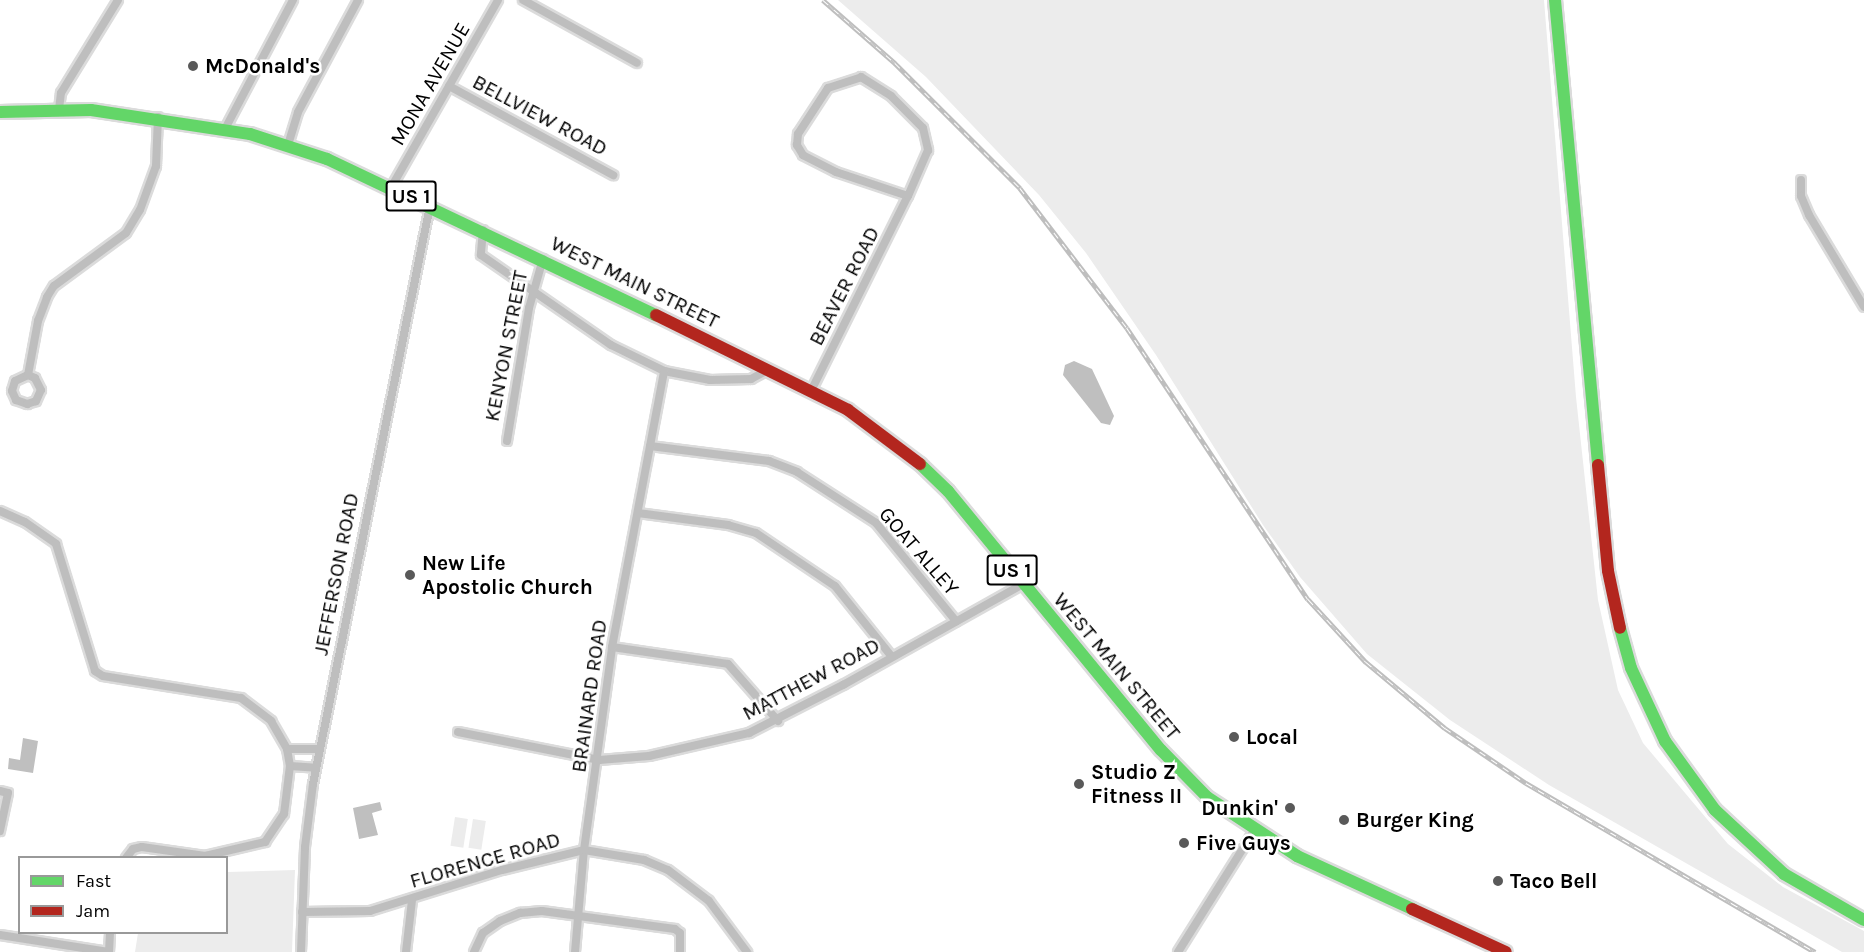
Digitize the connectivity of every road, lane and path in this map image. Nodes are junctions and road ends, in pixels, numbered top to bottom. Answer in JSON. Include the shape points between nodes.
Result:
{"nodes":[{"id":1,"x":118,"y":0,"type":"edge"},
{"id":2,"x":293,"y":0,"type":"edge"},
{"id":3,"x":358,"y":0,"type":"edge"},
{"id":4,"x":498,"y":0,"type":"edge"},
{"id":5,"x":523,"y":0,"type":"edge"},
{"id":6,"x":1555,"y":0,"type":"edge"},
{"id":7,"x":1562,"y":0,"type":"edge"},
{"id":8,"x":637,"y":63,"type":"dead end"},
{"id":9,"x":449,"y":86,"type":"junction"},
{"id":10,"x":59,"y":109,"type":"junction"},
{"id":11,"x":0,"y":112,"type":"edge"},
{"id":12,"x":158,"y":117,"type":"junction"},
{"id":13,"x":225,"y":129,"type":"junction"},
{"id":14,"x":288,"y":145,"type":"junction"},
{"id":15,"x":614,"y":175,"type":"dead end"},
{"id":16,"x":1801,"y":180,"type":"dead end"},
{"id":17,"x":392,"y":186,"type":"junction"},
{"id":18,"x":908,"y":196,"type":"junction"},
{"id":19,"x":430,"y":206,"type":"junction"},
{"id":20,"x":483,"y":230,"type":"junction"},
{"id":21,"x":543,"y":259,"type":"junction"},
{"id":22,"x":533,"y":291,"type":"junction"},
{"id":23,"x":1864,"y":307,"type":"edge"},
{"id":24,"x":768,"y":370,"type":"junction"},
{"id":25,"x":664,"y":371,"type":"junction"},
{"id":26,"x":28,"y":375,"type":"dead end"},
{"id":27,"x":811,"y":391,"type":"junction"},
{"id":28,"x":507,"y":441,"type":"dead end"},
{"id":29,"x":650,"y":446,"type":"junction"},
{"id":30,"x":0,"y":511,"type":"edge"},
{"id":31,"x":638,"y":513,"type":"junction"},
{"id":32,"x":1023,"y":584,"type":"junction"},
{"id":33,"x":956,"y":621,"type":"junction"},
{"id":34,"x":612,"y":647,"type":"junction"},
{"id":35,"x":892,"y":657,"type":"junction"},
{"id":36,"x":778,"y":721,"type":"junction"},
{"id":37,"x":458,"y":732,"type":"dead end"},
{"id":38,"x":288,"y":749,"type":"junction"},
{"id":39,"x":320,"y":749,"type":"junction"},
{"id":40,"x":599,"y":760,"type":"junction"},
{"id":41,"x":290,"y":766,"type":"junction"},
{"id":42,"x":316,"y":768,"type":"junction"},
{"id":43,"x":0,"y":791,"type":"edge"},
{"id":44,"x":0,"y":831,"type":"edge"},
{"id":45,"x":1254,"y":831,"type":"junction"},
{"id":46,"x":584,"y":850,"type":"junction"},
{"id":47,"x":128,"y":856,"type":"edge"},
{"id":48,"x":205,"y":856,"type":"edge"},
{"id":49,"x":205,"y":856,"type":"edge"},
{"id":50,"x":412,"y":900,"type":"junction"},
{"id":51,"x":302,"y":912,"type":"junction"},
{"id":52,"x":1864,"y":912,"type":"edge"},
{"id":53,"x":579,"y":914,"type":"junction"},
{"id":54,"x":1864,"y":920,"type":"edge"},
{"id":55,"x":110,"y":934,"type":"edge"},
{"id":56,"x":0,"y":935,"type":"edge"},
{"id":57,"x":109,"y":952,"type":"edge"},
{"id":58,"x":301,"y":952,"type":"edge"},
{"id":59,"x":406,"y":952,"type":"edge"},
{"id":60,"x":474,"y":952,"type":"edge"},
{"id":61,"x":575,"y":952,"type":"edge"},
{"id":62,"x":680,"y":952,"type":"edge"},
{"id":63,"x":747,"y":952,"type":"edge"},
{"id":64,"x":1178,"y":952,"type":"edge"},
{"id":65,"x":1506,"y":952,"type":"edge"}],
"edges":[{"from":1,"to":10,"type":"street","via":[[61,93]]},
{"from":2,"to":13,"type":"street"},
{"from":3,"to":14,"type":"street","via":[[298,112]]},
{"from":4,"to":9,"type":"street","name":"MONA AVENUE"},
{"from":5,"to":8,"type":"street"},
{"from":6,"to":54,"type":"main road","via":[[1608,563],[1625,651],[1661,734],[1715,810],[1784,874]]},
{"from":7,"to":52,"type":"main road","via":[[1615,570],[1637,665],[1671,738],[1719,805],[1788,868]]},
{"from":9,"to":15,"type":"street","name":"BELLVIEW ROAD"},
{"from":9,"to":17,"type":"street","name":"MONA AVENUE"},
{"from":10,"to":11,"type":"main road","name":"WEST MAIN STREET","number":"US 1"},
{"from":10,"to":12,"type":"main road","name":"WEST MAIN STREET","number":"US 1"},
{"from":12,"to":13,"type":"main road","name":"WEST MAIN STREET","number":"US 1"},
{"from":12,"to":26,"type":"street","via":[[156,165],[140,210],[126,233],[54,286],[38,321]]},
{"from":13,"to":14,"type":"main road","name":"WEST MAIN STREET","number":"US 1"},
{"from":14,"to":17,"type":"main road","name":"WEST MAIN STREET","number":"US 1"},
{"from":16,"to":23,"type":"street","via":[[1801,195],[1809,215]]},
{"from":17,"to":19,"type":"main road","name":"WEST MAIN STREET","number":"US 1"},
{"from":18,"to":18,"type":"street","name":"BEAVER ROAD","via":[[836,172],[803,155],[797,145],[798,134],[828,88],[861,77],[891,96],[923,128],[928,150]]},
{"from":18,"to":27,"type":"street","name":"BEAVER ROAD"},
{"from":19,"to":20,"type":"main road","name":"WEST MAIN STREET","number":"US 1"},
{"from":19,"to":39,"type":"street","name":"JEFFERSON ROAD"},
{"from":20,"to":21,"type":"main road","name":"WEST MAIN STREET","number":"US 1"},
{"from":20,"to":22,"type":"street","via":[[481,255]]},
{"from":21,"to":22,"type":"street","name":"KENYON STREET"},
{"from":21,"to":24,"type":"main road","name":"WEST MAIN STREET","number":"US 1"},
{"from":22,"to":25,"type":"street","via":[[611,345]]},
{"from":22,"to":28,"type":"street","name":"KENYON STREET"},
{"from":24,"to":25,"type":"street","via":[[752,379],[710,380]]},
{"from":24,"to":27,"type":"main road","name":"WEST MAIN STREET","number":"US 1"},
{"from":25,"to":29,"type":"street","name":"BRAINARD ROAD"},
{"from":27,"to":32,"type":"main road","name":"WEST MAIN STREET","number":"US 1","via":[[862,419],[908,452],[948,491]]},
{"from":29,"to":31,"type":"street","name":"BRAINARD ROAD"},
{"from":29,"to":33,"type":"street","name":"GOAT ALLEY","via":[[770,461],[797,472],[876,523]]},
{"from":30,"to":38,"type":"street","via":[[25,522],[56,544],[95,671],[103,676],[241,698],[271,721]]},
{"from":31,"to":34,"type":"street","name":"BRAINARD ROAD"},
{"from":31,"to":35,"type":"street","via":[[728,525],[756,533],[835,586]]},
{"from":32,"to":33,"type":"street","name":"MATTHEW ROAD"},
{"from":32,"to":45,"type":"main road","name":"WEST MAIN STREET","number":"US 1","via":[[1176,767]]},
{"from":33,"to":35,"type":"street","name":"MATTHEW ROAD"},
{"from":34,"to":36,"type":"street","via":[[728,664]]},
{"from":34,"to":40,"type":"street","name":"BRAINARD ROAD"},
{"from":35,"to":36,"type":"street","name":"MATTHEW ROAD"},
{"from":36,"to":40,"type":"street","name":"MATTHEW ROAD","via":[[749,733],[688,748]]},
{"from":37,"to":40,"type":"street","name":"MATTHEW ROAD"},
{"from":38,"to":39,"type":"street"},
{"from":38,"to":41,"type":"street"},
{"from":39,"to":42,"type":"street","name":"JEFFERSON ROAD"},
{"from":40,"to":46,"type":"street","name":"BRAINARD ROAD"},
{"from":41,"to":42,"type":"street"},
{"from":41,"to":48,"type":"street","via":[[284,814],[265,842]]},
{"from":42,"to":51,"type":"street","name":"JEFFERSON ROAD","via":[[305,847]]},
{"from":43,"to":44,"type":"street","via":[[8,793]]},
{"from":45,"to":64,"type":"street"},
{"from":45,"to":65,"type":"main road","name":"WEST MAIN STREET","number":"US 1","via":[[1313,863]]},
{"from":46,"to":50,"type":"street","name":"FLORENCE ROAD","via":[[502,870]]},
{"from":46,"to":53,"type":"street","name":"BRAINARD ROAD"},
{"from":46,"to":63,"type":"street","name":"FLORENCE ROAD","via":[[636,858],[668,870],[709,901]]},
{"from":47,"to":49,"type":"street","via":[[133,849],[142,847]]},
{"from":50,"to":51,"type":"street","name":"FLORENCE ROAD","via":[[370,911]]},
{"from":50,"to":59,"type":"street"},
{"from":51,"to":58,"type":"street","name":"JEFFERSON ROAD"},
{"from":53,"to":60,"type":"street","via":[[520,913],[483,933]]},
{"from":53,"to":61,"type":"street","name":"BRAINARD ROAD"},
{"from":53,"to":62,"type":"street","via":[[675,929],[680,933]]},
{"from":55,"to":57,"type":"street"},
{"from":56,"to":57,"type":"street"}]}
